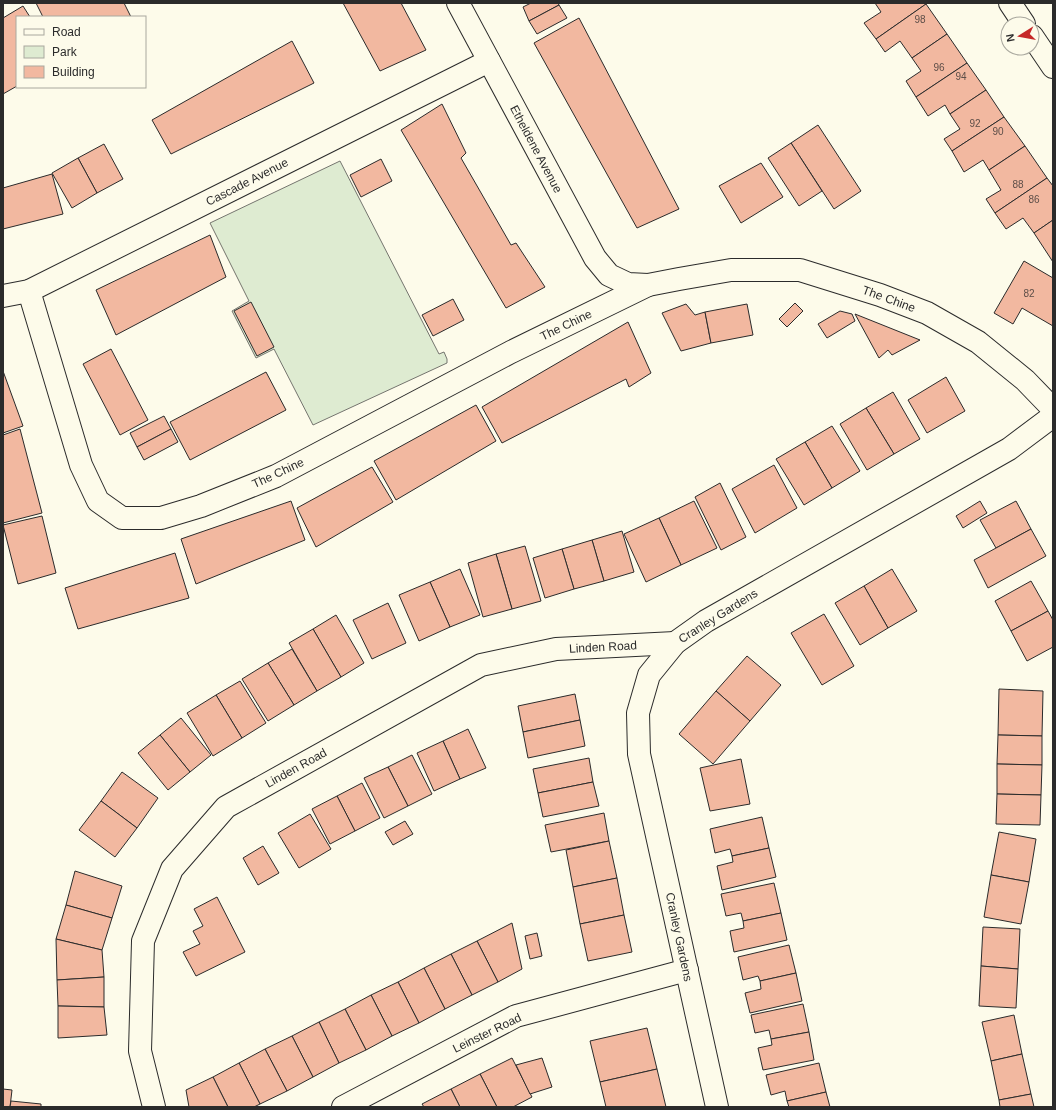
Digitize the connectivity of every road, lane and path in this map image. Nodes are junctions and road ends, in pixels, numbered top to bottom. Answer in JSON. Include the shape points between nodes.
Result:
{"nodes":[{"id":1,"x":458,"y":3,"type":"edge"},
{"id":2,"x":1010,"y":3,"type":"edge"},
{"id":3,"x":1019,"y":16,"type":"edge"},
{"id":4,"x":1040,"y":48,"type":"edge"},
{"id":5,"x":489,"y":61,"type":"junction"},
{"id":6,"x":1053,"y":67,"type":"edge"},
{"id":7,"x":638,"y":284,"type":"junction"},
{"id":8,"x":29,"y":292,"type":"junction"},
{"id":9,"x":3,"y":296,"type":"edge"},
{"id":10,"x":1053,"y":409,"type":"edge"},
{"id":11,"x":1053,"y":416,"type":"edge"},
{"id":12,"x":675,"y":643,"type":"junction"},
{"id":13,"x":687,"y":970,"type":"junction"},
{"id":14,"x":154,"y":1107,"type":"edge"},
{"id":15,"x":343,"y":1107,"type":"edge"},
{"id":16,"x":717,"y":1107,"type":"edge"}],
"edges":[{"from":1,"to":5,"type":"street","name":"Etheldene Avenue"},
{"from":2,"to":3,"type":"street"},
{"from":4,"to":6,"type":"street"},
{"from":5,"to":7,"type":"street","name":"Etheldene Avenue","via":[[595,258],[609,274]]},
{"from":5,"to":8,"type":"street","name":"Cascade Avenue"},
{"from":7,"to":8,"type":"street","name":"The Chine","via":[[276,476],[201,506],[161,518],[122,518],[98,501],[82,465]]},
{"from":7,"to":10,"type":"street","name":"The Chine","via":[[731,270],[808,272],[928,313],[978,342],[1025,380]]},
{"from":8,"to":9,"type":"street","name":"Cascade Avenue"},
{"from":11,"to":12,"type":"street","name":"Cranley Gardens","via":[[1010,449],[706,621]]},
{"from":12,"to":13,"type":"street","name":"Cranley Gardens","via":[[650,675],[638,713],[639,754]]},
{"from":12,"to":14,"type":"street","name":"Linden Road","via":[[556,649],[481,665],[226,806],[172,868],[143,941],[140,1051]]},
{"from":13,"to":15,"type":"street","name":"Leinster Road","via":[[516,1016]]},
{"from":13,"to":16,"type":"street","name":"Cranley Gardens"}]}
